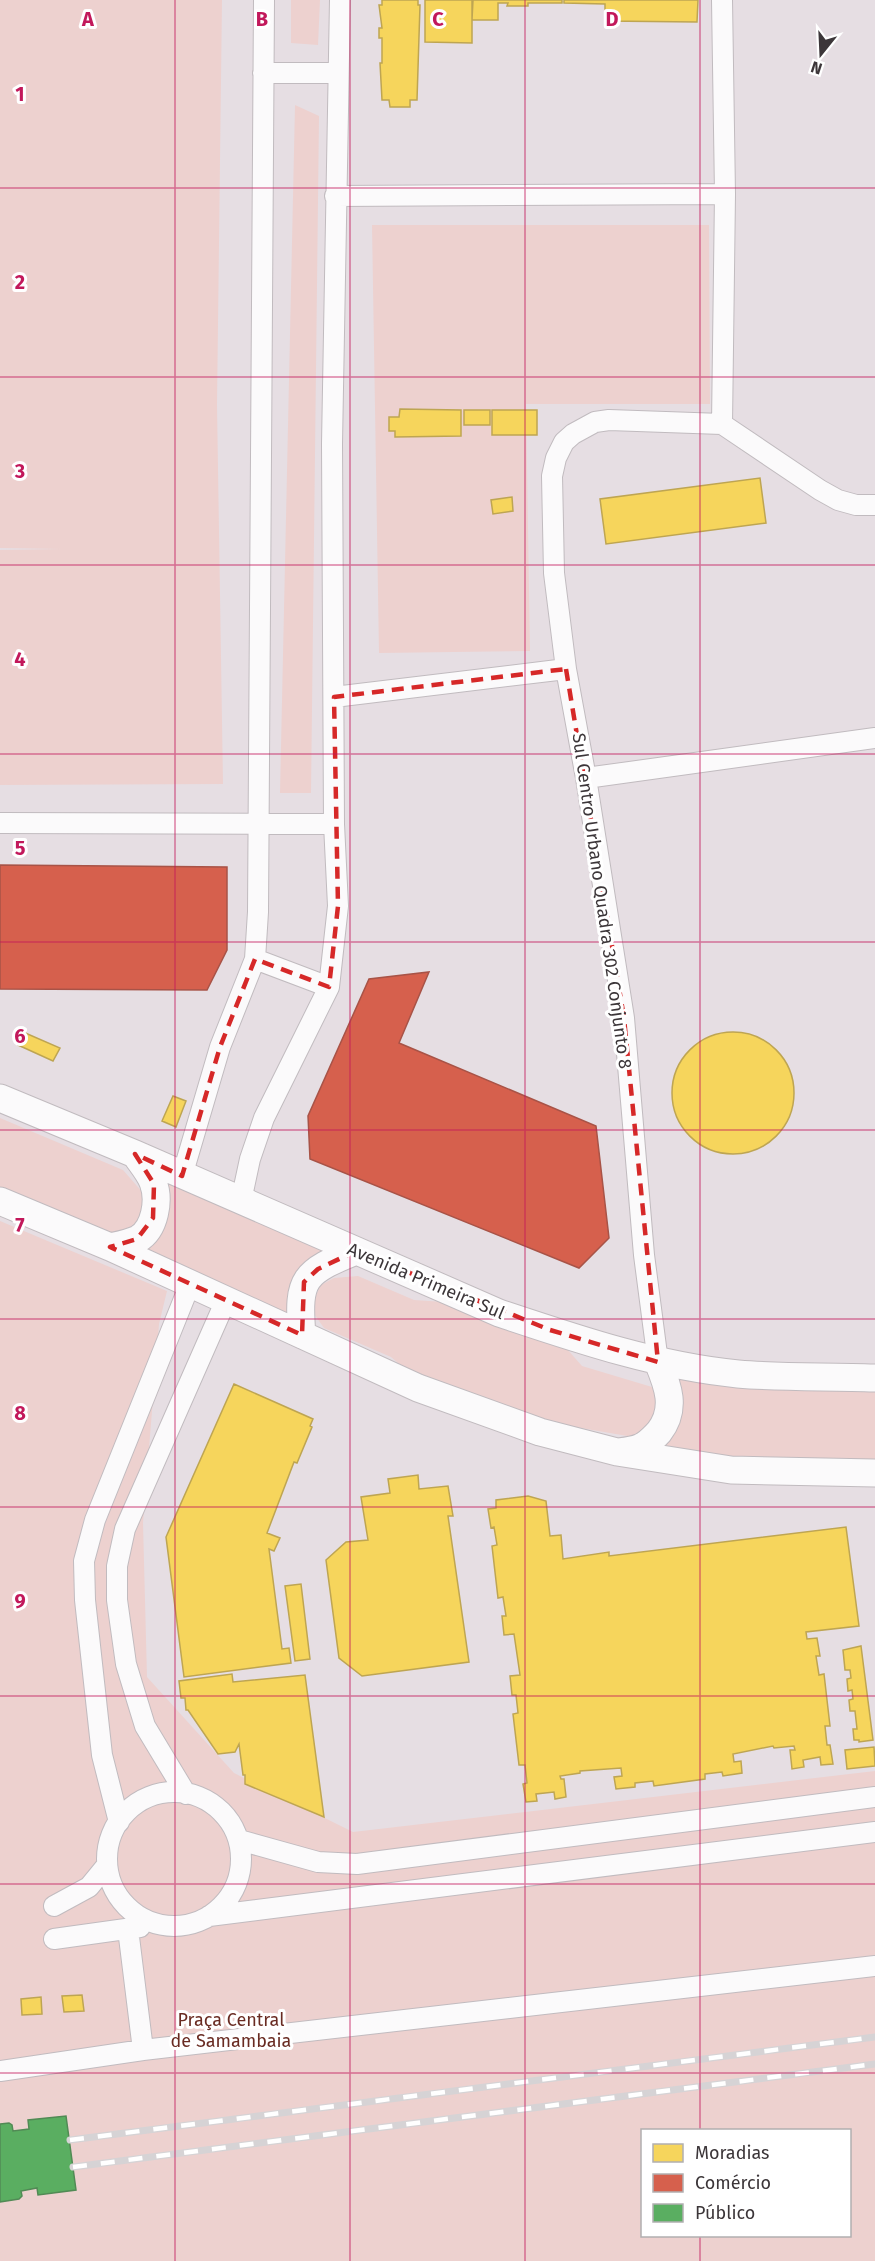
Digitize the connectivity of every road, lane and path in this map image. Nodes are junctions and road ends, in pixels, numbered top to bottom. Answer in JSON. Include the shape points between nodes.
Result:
{"nodes":[{"id":1,"x":264,"y":0,"type":"edge"},
{"id":2,"x":340,"y":0,"type":"edge"},
{"id":3,"x":722,"y":0,"type":"edge"},
{"id":4,"x":263,"y":73,"type":"junction"},
{"id":5,"x":338,"y":73,"type":"junction"},
{"id":6,"x":725,"y":194,"type":"junction"},
{"id":7,"x":335,"y":196,"type":"junction"},
{"id":8,"x":722,"y":424,"type":"junction"},
{"id":9,"x":875,"y":505,"type":"edge"},
{"id":10,"x":566,"y":669,"type":"junction"},
{"id":11,"x":333,"y":697,"type":"junction"},
{"id":12,"x":875,"y":738,"type":"edge"},
{"id":13,"x":586,"y":778,"type":"junction"},
{"id":14,"x":0,"y":823,"type":"edge"},
{"id":15,"x":259,"y":823,"type":"junction"},
{"id":16,"x":334,"y":824,"type":"junction"},
{"id":17,"x":255,"y":959,"type":"junction"},
{"id":18,"x":328,"y":987,"type":"junction"},
{"id":19,"x":0,"y":1098,"type":"edge"},
{"id":20,"x":135,"y":1154,"type":"junction"},
{"id":21,"x":182,"y":1176,"type":"junction"},
{"id":22,"x":0,"y":1201,"type":"edge"},
{"id":23,"x":241,"y":1201,"type":"junction"},
{"id":24,"x":110,"y":1247,"type":"junction"},
{"id":25,"x":356,"y":1251,"type":"junction"},
{"id":26,"x":190,"y":1284,"type":"junction"},
{"id":27,"x":226,"y":1300,"type":"junction"},
{"id":28,"x":302,"y":1335,"type":"junction"},
{"id":29,"x":658,"y":1362,"type":"junction"},
{"id":30,"x":875,"y":1378,"type":"edge"},
{"id":31,"x":617,"y":1452,"type":"junction"},
{"id":32,"x":875,"y":1473,"type":"edge"},
{"id":33,"x":186,"y":1794,"type":"junction"},
{"id":34,"x":875,"y":1797,"type":"edge"},
{"id":35,"x":119,"y":1822,"type":"junction"},
{"id":36,"x":875,"y":1832,"type":"edge"},
{"id":37,"x":239,"y":1840,"type":"junction"},
{"id":38,"x":107,"y":1866,"type":"junction"},
{"id":39,"x":54,"y":1906,"type":"dead end"},
{"id":40,"x":209,"y":1917,"type":"junction"},
{"id":41,"x":159,"y":1925,"type":"junction"},
{"id":42,"x":128,"y":1929,"type":"junction"},
{"id":43,"x":54,"y":1939,"type":"dead end"},
{"id":44,"x":875,"y":1966,"type":"edge"},
{"id":45,"x":143,"y":2050,"type":"junction"},
{"id":46,"x":0,"y":2071,"type":"edge"}],
"edges":[{"from":1,"to":4,"type":"street"},
{"from":2,"to":5,"type":"street"},
{"from":3,"to":6,"type":"street"},
{"from":4,"to":5,"type":"street"},
{"from":4,"to":15,"type":"street"},
{"from":5,"to":7,"type":"street"},
{"from":6,"to":7,"type":"street"},
{"from":6,"to":8,"type":"street"},
{"from":7,"to":11,"type":"street"},
{"from":8,"to":9,"type":"street","via":[[838,500]]},
{"from":8,"to":10,"type":"street","name":"Sul Centro Urbano Quadra 302 Conjunto 8","via":[[609,420],[595,422],[564,442],[552,476],[554,573]]},
{"from":10,"to":11,"type":"street"},
{"from":10,"to":13,"type":"street","name":"Sul Centro Urbano Quadra 302 Conjunto 8"},
{"from":11,"to":16,"type":"street"},
{"from":12,"to":13,"type":"street"},
{"from":13,"to":29,"type":"street","name":"Sul Centro Urbano Quadra 302 Conjunto 8","via":[[624,1018],[644,1255]]},
{"from":14,"to":15,"type":"street"},
{"from":15,"to":16,"type":"street"},
{"from":15,"to":17,"type":"street"},
{"from":16,"to":18,"type":"street","via":[[338,906]]},
{"from":17,"to":18,"type":"street"},
{"from":17,"to":21,"type":"street","via":[[220,1047]]},
{"from":18,"to":23,"type":"street","via":[[264,1118]]},
{"from":19,"to":20,"type":"main road","name":"Avenida Primeira Sul"},
{"from":20,"to":21,"type":"main road","name":"Avenida Primeira Sul"},
{"from":20,"to":24,"type":"main road","via":[[154,1184],[153,1218],[137,1239]]},
{"from":21,"to":23,"type":"main road","name":"Avenida Primeira Sul"},
{"from":22,"to":24,"type":"main road"},
{"from":23,"to":25,"type":"main road","name":"Avenida Primeira Sul"},
{"from":24,"to":26,"type":"main road"},
{"from":25,"to":28,"type":"main road","via":[[318,1269],[304,1282],[300,1306]]},
{"from":25,"to":29,"type":"main road","name":"Avenida Primeira Sul","via":[[499,1312]]},
{"from":26,"to":27,"type":"main road"},
{"from":26,"to":35,"type":"street","via":[[95,1520],[84,1561],[102,1755]]},
{"from":27,"to":28,"type":"main road"},
{"from":27,"to":33,"type":"street","via":[[125,1529],[117,1566],[117,1600],[126,1665],[145,1726]]},
{"from":28,"to":31,"type":"main road","via":[[418,1388],[540,1432]]},
{"from":29,"to":30,"type":"main road","name":"Avenida Primeira Sul","via":[[737,1374]]},
{"from":29,"to":31,"type":"main road","via":[[670,1400],[668,1415],[653,1438],[640,1447]]},
{"from":31,"to":32,"type":"main road","via":[[731,1470]]},
{"from":33,"to":35,"type":"street","via":[[148,1798],[135,1804]]},
{"from":33,"to":37,"type":"street","via":[[202,1799],[225,1815]]},
{"from":34,"to":37,"type":"street","via":[[357,1864],[318,1862]]},
{"from":35,"to":38,"type":"street","via":[[111,1838]]},
{"from":36,"to":40,"type":"street"},
{"from":37,"to":40,"type":"street","via":[[238,1881],[224,1905]]},
{"from":38,"to":39,"type":"street","via":[[89,1887]]},
{"from":38,"to":41,"type":"street","via":[[115,1892],[124,1904]]},
{"from":40,"to":41,"type":"street","via":[[188,1925]]},
{"from":41,"to":42,"type":"street"},
{"from":42,"to":43,"type":"street"},
{"from":42,"to":45,"type":"street"},
{"from":44,"to":45,"type":"street"},
{"from":45,"to":46,"type":"street"}]}
